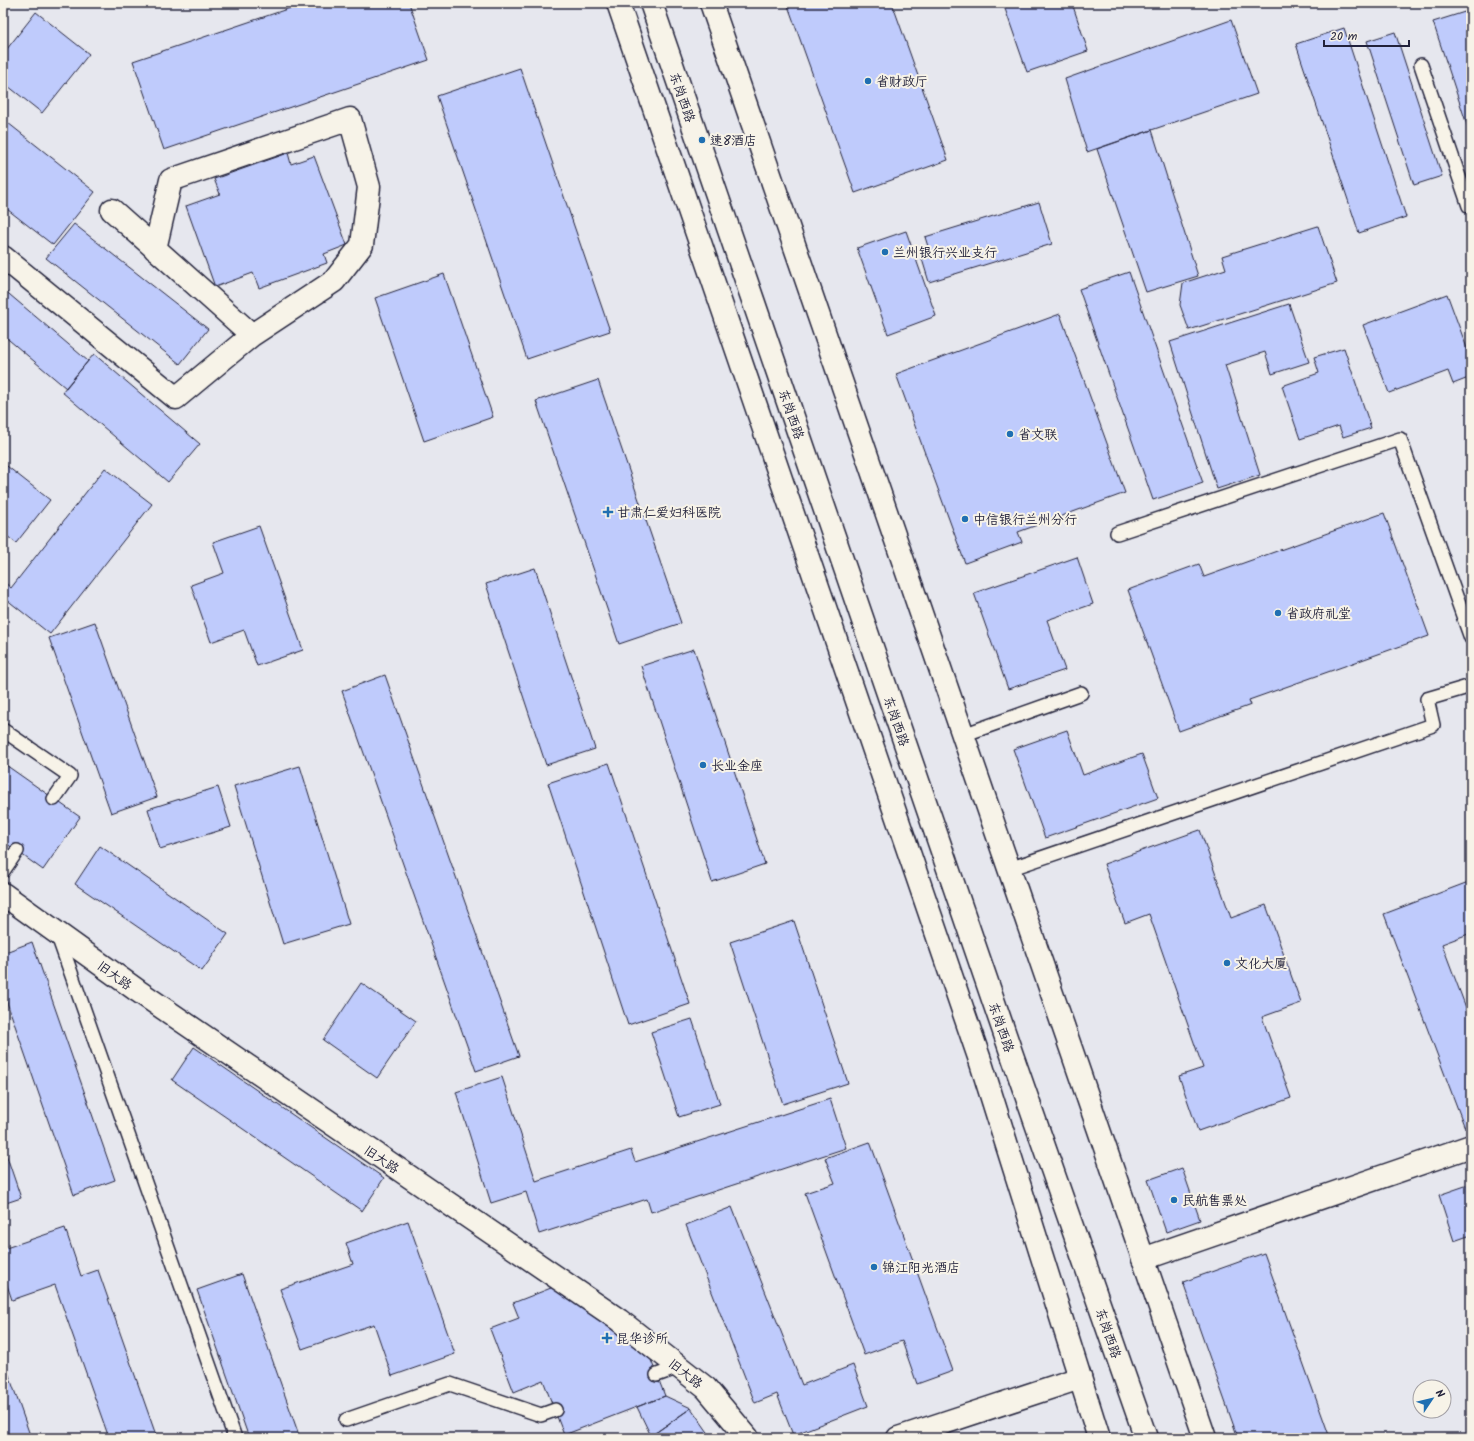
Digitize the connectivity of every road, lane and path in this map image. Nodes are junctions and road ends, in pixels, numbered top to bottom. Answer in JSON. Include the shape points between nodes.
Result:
{"nodes":[{"id":1,"x":618,"y":3,"type":"edge"},
{"id":2,"x":651,"y":3,"type":"edge"},
{"id":3,"x":711,"y":3,"type":"edge"},
{"id":4,"x":1421,"y":65,"type":"dead end"},
{"id":5,"x":1471,"y":205,"type":"edge"},
{"id":6,"x":112,"y":210,"type":"dead end"},
{"id":7,"x":155,"y":249,"type":"junction"},
{"id":8,"x":3,"y":257,"type":"edge"},
{"id":9,"x":252,"y":335,"type":"junction"},
{"id":10,"x":1117,"y":534,"type":"dead end"},
{"id":11,"x":1471,"y":638,"type":"edge"},
{"id":12,"x":1471,"y":686,"type":"edge"},
{"id":13,"x":1081,"y":692,"type":"dead end"},
{"id":14,"x":3,"y":730,"type":"edge"},
{"id":15,"x":963,"y":735,"type":"junction"},
{"id":16,"x":54,"y":799,"type":"dead end"},
{"id":17,"x":17,"y":851,"type":"dead end"},
{"id":18,"x":1009,"y":868,"type":"junction"},
{"id":19,"x":3,"y":871,"type":"edge"},
{"id":20,"x":3,"y":894,"type":"edge"},
{"id":21,"x":58,"y":934,"type":"junction"},
{"id":22,"x":1471,"y":1146,"type":"edge"},
{"id":23,"x":1143,"y":1259,"type":"junction"},
{"id":24,"x":679,"y":1367,"type":"junction"},
{"id":25,"x":657,"y":1375,"type":"dead end"},
{"id":26,"x":1080,"y":1378,"type":"junction"},
{"id":27,"x":555,"y":1410,"type":"dead end"},
{"id":28,"x":346,"y":1420,"type":"dead end"},
{"id":29,"x":235,"y":1438,"type":"edge"},
{"id":30,"x":748,"y":1438,"type":"edge"},
{"id":31,"x":898,"y":1438,"type":"edge"},
{"id":32,"x":1099,"y":1438,"type":"edge"},
{"id":33,"x":1146,"y":1438,"type":"edge"},
{"id":34,"x":1205,"y":1438,"type":"edge"}],
"edges":[{"from":1,"to":26,"type":"street","via":[[981,1063]]},
{"from":2,"to":33,"type":"street","name":"东岗西路"},
{"from":3,"to":15,"type":"street"},
{"from":4,"to":5,"type":"lane","via":[[1469,206]]},
{"from":6,"to":7,"type":"street"},
{"from":7,"to":9,"type":"street"},
{"from":7,"to":9,"type":"street","via":[[171,180],[350,119],[369,187],[362,245],[334,281]]},
{"from":8,"to":9,"type":"street","via":[[176,398]]},
{"from":10,"to":11,"type":"lane","via":[[1400,439]]},
{"from":12,"to":18,"type":"lane","via":[[1427,699],[1433,725]]},
{"from":13,"to":15,"type":"lane"},
{"from":14,"to":16,"type":"lane","via":[[70,776]]},
{"from":15,"to":18,"type":"street"},
{"from":17,"to":19,"type":"lane"},
{"from":18,"to":23,"type":"street"},
{"from":20,"to":21,"type":"street","name":"旧大路"},
{"from":21,"to":24,"type":"street","name":"旧大路","via":[[619,1320]]},
{"from":21,"to":29,"type":"lane"},
{"from":22,"to":23,"type":"street"},
{"from":23,"to":34,"type":"street"},
{"from":24,"to":25,"type":"lane"},
{"from":24,"to":30,"type":"street","name":"旧大路","via":[[706,1388]]},
{"from":26,"to":31,"type":"street"},
{"from":26,"to":32,"type":"street"},
{"from":27,"to":28,"type":"lane","via":[[541,1415],[450,1384]]}]}
